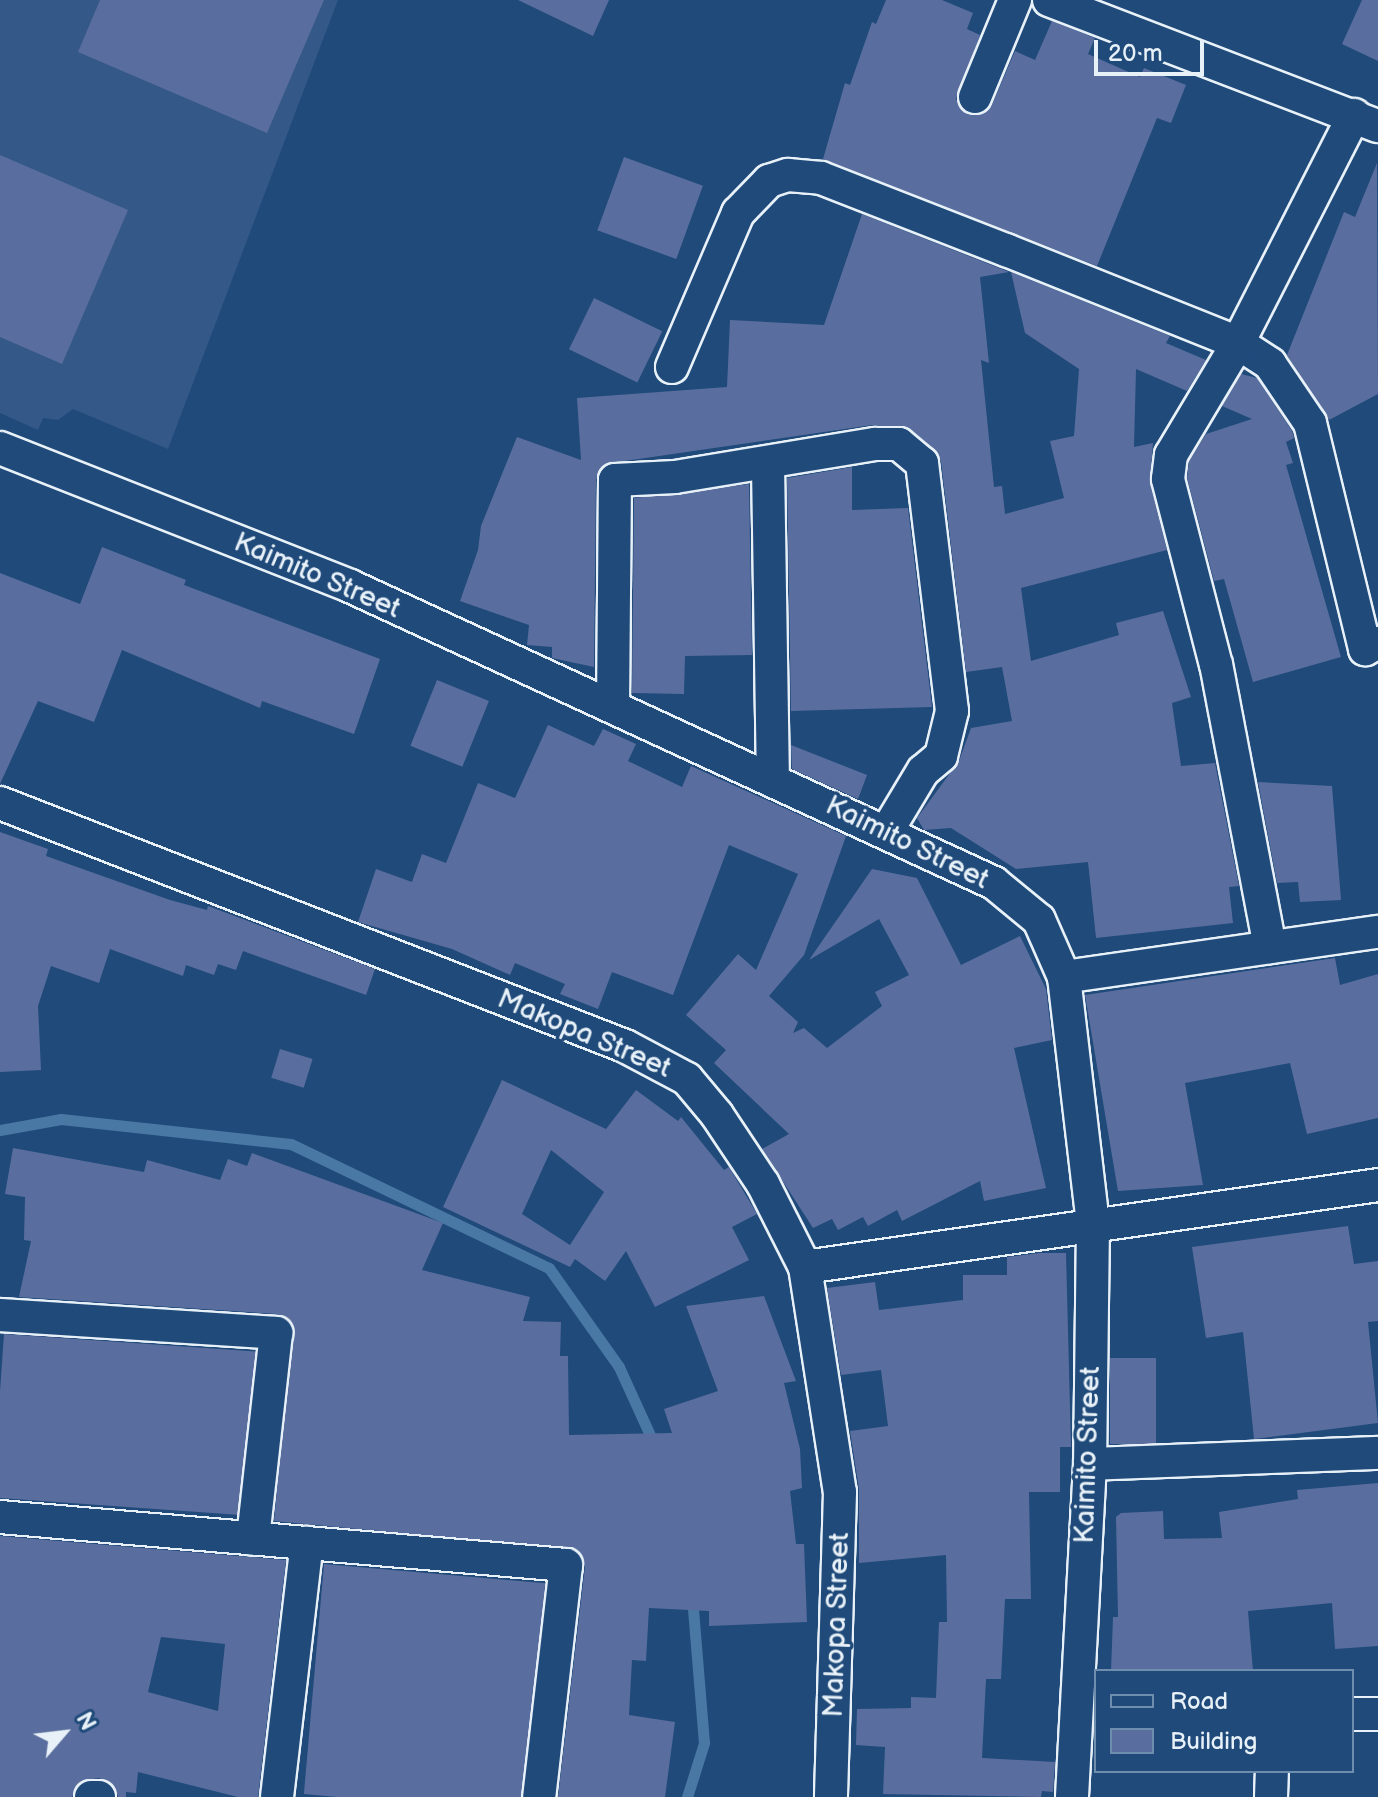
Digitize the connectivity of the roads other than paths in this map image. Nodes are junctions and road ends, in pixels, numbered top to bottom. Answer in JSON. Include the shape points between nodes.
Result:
{"nodes":[{"id":1,"x":1015,"y":0,"type":"edge"},
{"id":2,"x":1049,"y":0,"type":"edge"},
{"id":3,"x":975,"y":97,"type":"dead end"},
{"id":4,"x":1366,"y":121,"type":"edge"},
{"id":5,"x":1238,"y":343,"type":"junction"},
{"id":6,"x":672,"y":367,"type":"dead end"},
{"id":7,"x":0,"y":448,"type":"edge"},
{"id":8,"x":768,"y":465,"type":"junction"},
{"id":9,"x":1378,"y":643,"type":"edge"},
{"id":10,"x":613,"y":707,"type":"junction"},
{"id":11,"x":773,"y":781,"type":"junction"},
{"id":12,"x":0,"y":803,"type":"edge"},
{"id":13,"x":887,"y":831,"type":"junction"},
{"id":14,"x":1378,"y":932,"type":"edge"},
{"id":15,"x":1270,"y":947,"type":"junction"},
{"id":16,"x":1064,"y":977,"type":"junction"},
{"id":17,"x":1378,"y":1185,"type":"edge"},
{"id":18,"x":1093,"y":1223,"type":"junction"},
{"id":19,"x":805,"y":1267,"type":"junction"},
{"id":20,"x":0,"y":1315,"type":"edge"},
{"id":21,"x":1378,"y":1453,"type":"edge"},
{"id":22,"x":1090,"y":1464,"type":"junction"},
{"id":23,"x":0,"y":1517,"type":"edge"},
{"id":24,"x":253,"y":1539,"type":"junction"},
{"id":25,"x":307,"y":1543,"type":"junction"},
{"id":26,"x":1086,"y":1713,"type":"edge"},
{"id":27,"x":1354,"y":1714,"type":"edge"},
{"id":28,"x":1378,"y":1714,"type":"edge"},
{"id":29,"x":1272,"y":1773,"type":"edge"},
{"id":30,"x":91,"y":1797,"type":"edge"},
{"id":31,"x":99,"y":1797,"type":"edge"},
{"id":32,"x":277,"y":1797,"type":"edge"},
{"id":33,"x":539,"y":1797,"type":"edge"},
{"id":34,"x":831,"y":1797,"type":"edge"},
{"id":35,"x":1072,"y":1797,"type":"edge"},
{"id":36,"x":1271,"y":1797,"type":"edge"}],
"edges":[{"from":1,"to":3,"type":"street"},
{"from":2,"to":4,"type":"street"},
{"from":4,"to":5,"type":"street"},
{"from":5,"to":6,"type":"street","via":[[835,183],[788,175],[769,181],[738,213]]},
{"from":5,"to":9,"type":"street","via":[[1284,380],[1310,423],[1365,649]]},
{"from":5,"to":15,"type":"street","via":[[1171,455],[1168,479],[1216,665]]},
{"from":7,"to":10,"type":"street","name":"Kaimito Street","via":[[350,586]]},
{"from":8,"to":10,"type":"street","via":[[615,480]]},
{"from":8,"to":11,"type":"street"},
{"from":8,"to":13,"type":"street","via":[[875,444],[899,444],[922,463],[950,733],[941,756],[923,771]]},
{"from":10,"to":11,"type":"street","name":"Kaimito Street"},
{"from":11,"to":13,"type":"street","name":"Kaimito Street"},
{"from":12,"to":19,"type":"street","name":"Makopa Street","via":[[659,1061],[687,1079],[717,1115],[763,1184]]},
{"from":13,"to":16,"type":"street","name":"Kaimito Street","via":[[1005,892],[1039,920]]},
{"from":14,"to":15,"type":"street"},
{"from":15,"to":16,"type":"street"},
{"from":16,"to":18,"type":"street","name":"Kaimito Street"},
{"from":17,"to":18,"type":"street"},
{"from":18,"to":19,"type":"street"},
{"from":18,"to":22,"type":"street","name":"Kaimito Street"},
{"from":19,"to":34,"type":"street","name":"Makopa Street","via":[[840,1492]]},
{"from":20,"to":24,"type":"street","via":[[276,1333]]},
{"from":21,"to":22,"type":"street"},
{"from":22,"to":26,"type":"street","name":"Kaimito Street"},
{"from":23,"to":24,"type":"street"},
{"from":24,"to":25,"type":"street"},
{"from":25,"to":32,"type":"street"},
{"from":25,"to":33,"type":"street","via":[[566,1565]]},
{"from":26,"to":35,"type":"street","name":"Kaimito Street"},
{"from":27,"to":28,"type":"street"},
{"from":29,"to":36,"type":"street"},
{"from":30,"to":31,"type":"street"}]}
